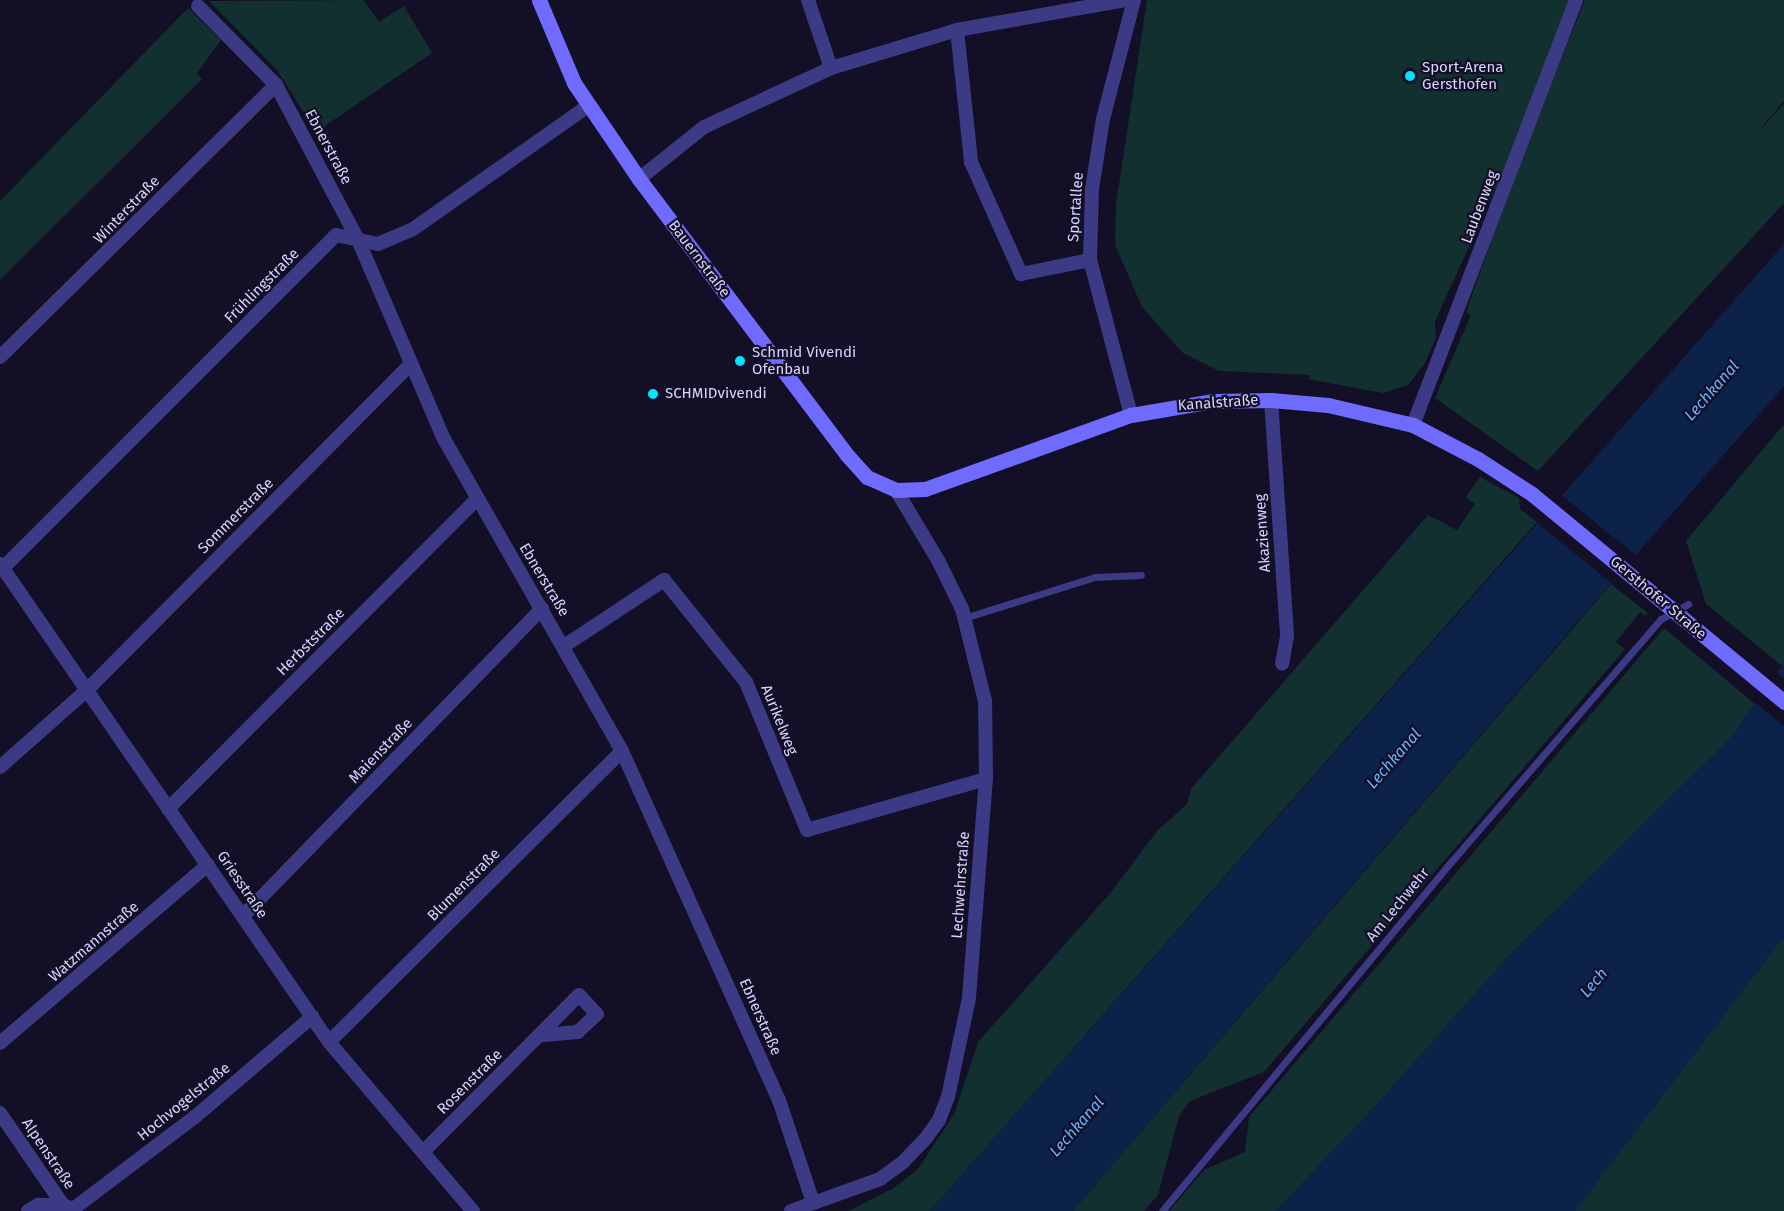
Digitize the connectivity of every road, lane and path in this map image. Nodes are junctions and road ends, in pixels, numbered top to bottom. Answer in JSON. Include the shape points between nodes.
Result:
{"nodes":[{"id":1,"x":539,"y":0,"type":"edge"},
{"id":2,"x":808,"y":0,"type":"edge"},
{"id":3,"x":1125,"y":0,"type":"edge"},
{"id":4,"x":1134,"y":0,"type":"edge"},
{"id":5,"x":1576,"y":0,"type":"edge"},
{"id":6,"x":194,"y":3,"type":"edge"},
{"id":7,"x":957,"y":30,"type":"junction"},
{"id":8,"x":831,"y":68,"type":"junction"},
{"id":9,"x":276,"y":85,"type":"junction"},
{"id":10,"x":588,"y":106,"type":"junction"},
{"id":11,"x":639,"y":179,"type":"junction"},
{"id":12,"x":359,"y":242,"type":"junction"},
{"id":13,"x":1090,"y":260,"type":"junction"},
{"id":14,"x":0,"y":357,"type":"edge"},
{"id":15,"x":410,"y":366,"type":"junction"},
{"id":16,"x":1271,"y":400,"type":"junction"},
{"id":17,"x":1131,"y":415,"type":"junction"},
{"id":18,"x":1413,"y":425,"type":"junction"},
{"id":19,"x":896,"y":490,"type":"junction"},
{"id":20,"x":1532,"y":494,"type":"joint"},
{"id":21,"x":477,"y":499,"type":"junction"},
{"id":22,"x":1,"y":566,"type":"edge"},
{"id":23,"x":1141,"y":575,"type":"dead end"},
{"id":24,"x":1688,"y":604,"type":"dead end"},
{"id":25,"x":542,"y":609,"type":"junction"},
{"id":26,"x":1667,"y":615,"type":"junction"},
{"id":27,"x":964,"y":618,"type":"junction"},
{"id":28,"x":564,"y":646,"type":"junction"},
{"id":29,"x":1282,"y":664,"type":"dead end"},
{"id":30,"x":86,"y":691,"type":"junction"},
{"id":31,"x":1784,"y":702,"type":"edge"},
{"id":32,"x":622,"y":751,"type":"junction"},
{"id":33,"x":0,"y":767,"type":"edge"},
{"id":34,"x":986,"y":779,"type":"junction"},
{"id":35,"x":168,"y":809,"type":"junction"},
{"id":36,"x":208,"y":865,"type":"junction"},
{"id":37,"x":243,"y":916,"type":"junction"},
{"id":38,"x":312,"y":1017,"type":"junction"},
{"id":39,"x":540,"y":1035,"type":"dead end"},
{"id":40,"x":329,"y":1042,"type":"junction"},
{"id":41,"x":0,"y":1043,"type":"edge"},
{"id":42,"x":0,"y":1113,"type":"edge"},
{"id":43,"x":423,"y":1152,"type":"junction"},
{"id":44,"x":813,"y":1202,"type":"junction"},
{"id":45,"x":68,"y":1207,"type":"junction"},
{"id":46,"x":470,"y":1210,"type":"edge"},
{"id":47,"x":28,"y":1211,"type":"edge"},
{"id":48,"x":791,"y":1211,"type":"edge"},
{"id":49,"x":1162,"y":1211,"type":"edge"}],
"edges":[{"from":1,"to":10,"type":"main road","name":"Bauernstraße","via":[[556,46]]},
{"from":2,"to":8,"type":"street"},
{"from":3,"to":7,"type":"street"},
{"from":4,"to":13,"type":"street","name":"Sportallee","via":[[1103,119],[1092,189]]},
{"from":5,"to":18,"type":"street","name":"Laubenweg"},
{"from":6,"to":9,"type":"street","name":"Ebnerstraße"},
{"from":7,"to":8,"type":"street"},
{"from":7,"to":13,"type":"street","via":[[971,162],[1021,274]]},
{"from":8,"to":11,"type":"street","via":[[704,127]]},
{"from":9,"to":12,"type":"street","name":"Ebnerstraße"},
{"from":9,"to":14,"type":"street","name":"Winterstraße"},
{"from":10,"to":11,"type":"main road","name":"Bauernstraße"},
{"from":10,"to":12,"type":"street","name":"Frühlingstraße","via":[[429,220],[378,244]]},
{"from":11,"to":19,"type":"main road","name":"Bauernstraße","via":[[847,455],[867,477]]},
{"from":12,"to":15,"type":"street","name":"Ebnerstraße"},
{"from":12,"to":22,"type":"street","name":"Frühlingstraße","via":[[336,235]]},
{"from":13,"to":17,"type":"street","name":"Sportallee"},
{"from":15,"to":21,"type":"street","name":"Ebnerstraße"},
{"from":15,"to":30,"type":"street","name":"Sommerstraße"},
{"from":16,"to":17,"type":"main road","name":"Kanalstraße","via":[[1174,405]]},
{"from":16,"to":18,"type":"main road","name":"Kanalstraße","via":[[1328,405]]},
{"from":16,"to":29,"type":"street","name":"Akazienweg","via":[[1287,636]]},
{"from":17,"to":19,"type":"main road","name":"Kanalstraße","via":[[925,489]]},
{"from":18,"to":20,"type":"main road","name":"Kanalstraße","via":[[1478,459]]},
{"from":19,"to":27,"type":"street","name":"Lechwehrstraße","via":[[939,562]]},
{"from":20,"to":26,"type":"main road","name":"Gersthofer Straße","via":[[1651,592]]},
{"from":21,"to":25,"type":"street","name":"Ebnerstraße"},
{"from":21,"to":35,"type":"street","name":"Herbststraße"},
{"from":22,"to":30,"type":"street","name":"Griesstraße"},
{"from":23,"to":27,"type":"lane","via":[[1095,578]]},
{"from":24,"to":26,"type":"lane"},
{"from":25,"to":28,"type":"street","name":"Ebnerstraße"},
{"from":25,"to":37,"type":"street","name":"Maienstraße"},
{"from":26,"to":31,"type":"main road","name":"Gersthofer Straße","via":[[1717,647]]},
{"from":26,"to":49,"type":"lane","name":"Am Lechwehr","via":[[1451,862]]},
{"from":27,"to":34,"type":"street","name":"Lechwehrstraße","via":[[985,701]]},
{"from":28,"to":32,"type":"street","name":"Ebnerstraße"},
{"from":28,"to":34,"type":"street","name":"Aurikelweg","via":[[664,580],[746,682],[807,830]]},
{"from":30,"to":33,"type":"street","name":"Sommerstraße"},
{"from":30,"to":35,"type":"street","name":"Griesstraße"},
{"from":32,"to":40,"type":"street","name":"Blumenstraße"},
{"from":32,"to":44,"type":"street","name":"Ebnerstraße","via":[[779,1100]]},
{"from":34,"to":44,"type":"street","name":"Lechwehrstraße","via":[[969,998],[955,1073],[939,1120],[903,1162],[879,1179]]},
{"from":35,"to":36,"type":"street","name":"Griesstraße"},
{"from":36,"to":37,"type":"street","name":"Griesstraße"},
{"from":36,"to":41,"type":"street","name":"Watzmannstraße"},
{"from":37,"to":38,"type":"street","name":"Griesstraße"},
{"from":38,"to":40,"type":"street","name":"Griesstraße"},
{"from":38,"to":45,"type":"street","name":"Hochvogelstraße","via":[[196,1116]]},
{"from":39,"to":43,"type":"street","name":"Rosenstraße"},
{"from":40,"to":43,"type":"street","name":"Griesstraße"},
{"from":42,"to":45,"type":"street","name":"Alpenstraße"},
{"from":43,"to":46,"type":"street","name":"Griesstraße"},
{"from":44,"to":48,"type":"street","name":"Lechwehrstraße"},
{"from":45,"to":47,"type":"street","via":[[38,1205]]}]}
